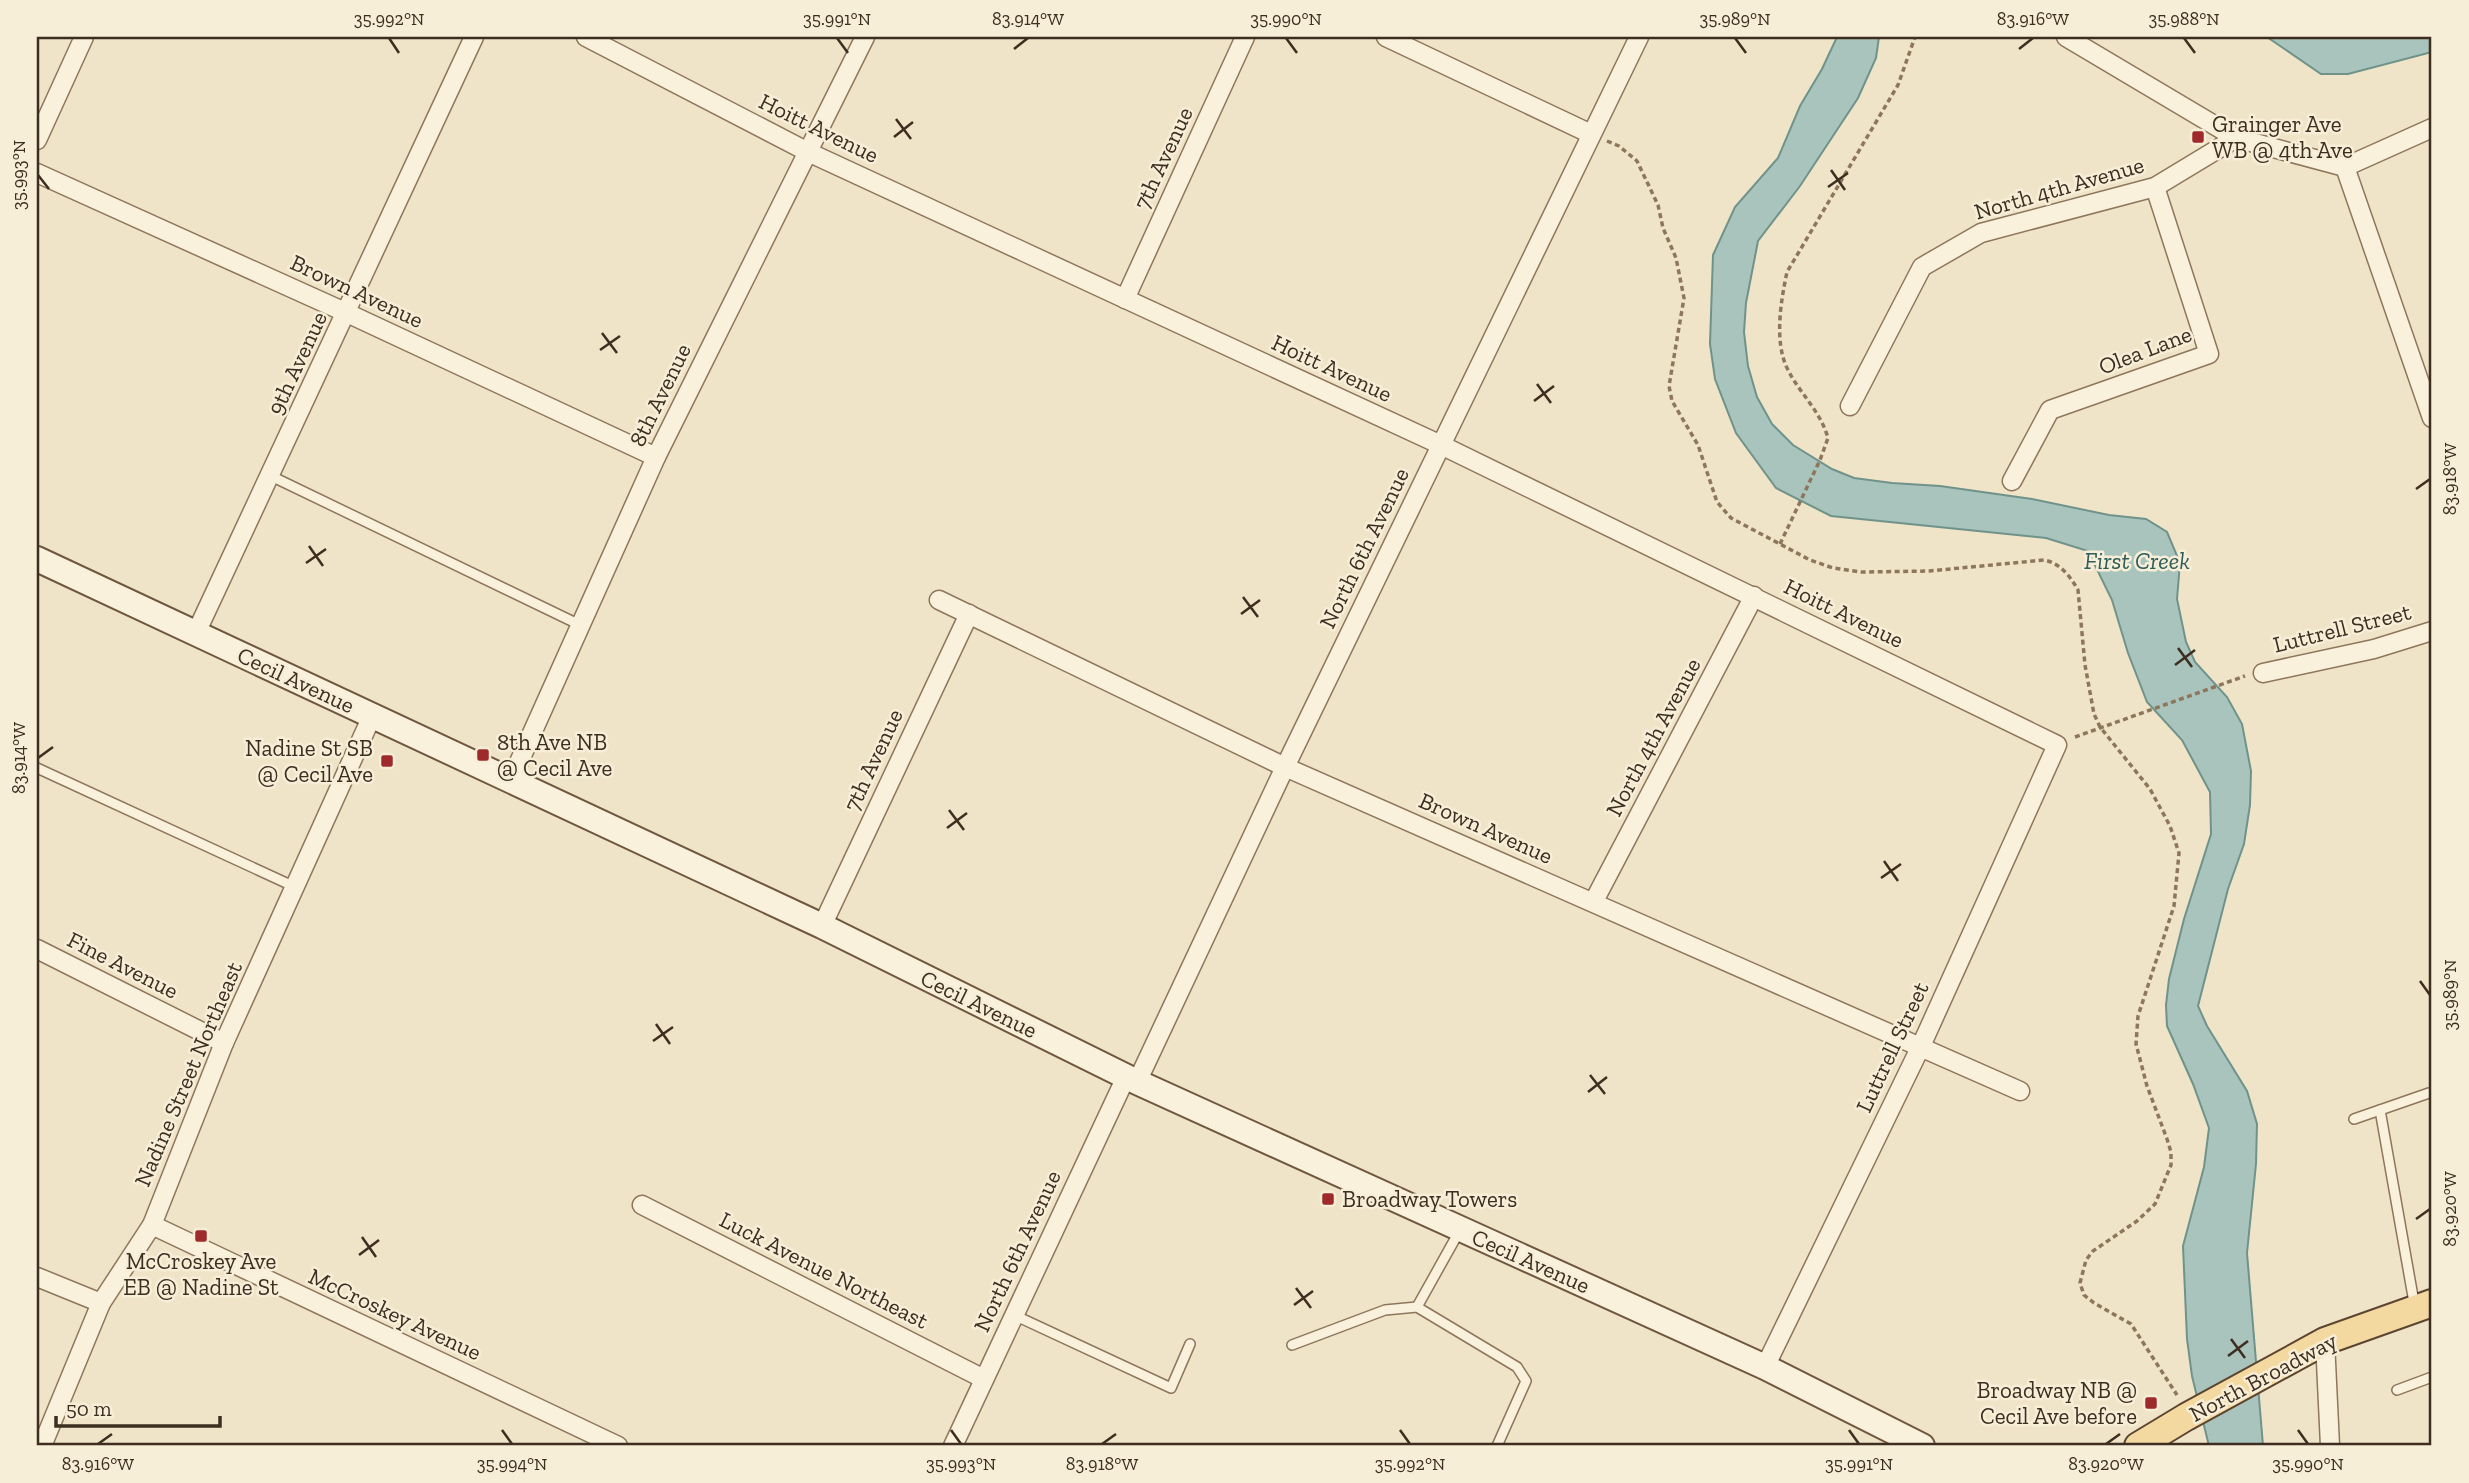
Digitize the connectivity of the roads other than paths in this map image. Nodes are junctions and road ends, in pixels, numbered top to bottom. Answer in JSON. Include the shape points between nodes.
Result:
{"nodes":[{"id":1,"x":84,"y":37,"type":"edge"},
{"id":2,"x":474,"y":37,"type":"edge"},
{"id":3,"x":586,"y":37,"type":"edge"},
{"id":4,"x":865,"y":37,"type":"edge"},
{"id":5,"x":1245,"y":37,"type":"edge"},
{"id":6,"x":1386,"y":37,"type":"edge"},
{"id":7,"x":1639,"y":37,"type":"edge"},
{"id":8,"x":2066,"y":37,"type":"edge"},
{"id":9,"x":2432,"y":128,"type":"edge"},
{"id":10,"x":1591,"y":134,"type":"junction"},
{"id":11,"x":2236,"y":138,"type":"junction"},
{"id":12,"x":37,"y":140,"type":"edge"},
{"id":13,"x":808,"y":152,"type":"junction"},
{"id":14,"x":2345,"y":167,"type":"junction"},
{"id":15,"x":37,"y":173,"type":"edge"},
{"id":16,"x":2155,"y":187,"type":"junction"},
{"id":17,"x":1125,"y":299,"type":"junction"},
{"id":18,"x":347,"y":313,"type":"junction"},
{"id":19,"x":1850,"y":406,"type":"dead end"},
{"id":20,"x":2432,"y":418,"type":"edge"},
{"id":21,"x":1441,"y":445,"type":"junction"},
{"id":22,"x":656,"y":457,"type":"junction"},
{"id":23,"x":271,"y":476,"type":"junction"},
{"id":24,"x":2012,"y":481,"type":"dead end"},
{"id":25,"x":37,"y":559,"type":"edge"},
{"id":26,"x":1754,"y":596,"type":"junction"},
{"id":27,"x":939,"y":600,"type":"dead end"},
{"id":28,"x":969,"y":614,"type":"junction"},
{"id":29,"x":580,"y":625,"type":"junction"},
{"id":30,"x":2432,"y":631,"type":"edge"},
{"id":31,"x":196,"y":633,"type":"junction"},
{"id":32,"x":2263,"y":673,"type":"dead end"},
{"id":33,"x":372,"y":716,"type":"junction"},
{"id":34,"x":2057,"y":745,"type":"joint"},
{"id":35,"x":1285,"y":767,"type":"junction"},
{"id":36,"x":37,"y":768,"type":"edge"},
{"id":37,"x":510,"y":780,"type":"junction"},
{"id":38,"x":295,"y":887,"type":"junction"},
{"id":39,"x":1594,"y":901,"type":"junction"},
{"id":40,"x":822,"y":926,"type":"junction"},
{"id":41,"x":37,"y":949,"type":"edge"},
{"id":42,"x":224,"y":1043,"type":"junction"},
{"id":43,"x":1921,"y":1046,"type":"junction"},
{"id":44,"x":1131,"y":1080,"type":"junction"},
{"id":45,"x":2020,"y":1091,"type":"dead end"},
{"id":46,"x":2429,"y":1093,"type":"dead end"},
{"id":47,"x":2380,"y":1110,"type":"junction"},
{"id":48,"x":2354,"y":1119,"type":"dead end"},
{"id":49,"x":642,"y":1205,"type":"dead end"},
{"id":50,"x":152,"y":1226,"type":"junction"},
{"id":51,"x":1460,"y":1229,"type":"junction"},
{"id":52,"x":37,"y":1278,"type":"edge"},
{"id":53,"x":101,"y":1303,"type":"junction"},
{"id":54,"x":2424,"y":1306,"type":"edge"},
{"id":55,"x":1417,"y":1307,"type":"junction"},
{"id":56,"x":1014,"y":1315,"type":"junction"},
{"id":57,"x":2325,"y":1341,"type":"junction"},
{"id":58,"x":1190,"y":1344,"type":"dead end"},
{"id":59,"x":1292,"y":1345,"type":"dead end"},
{"id":60,"x":1765,"y":1367,"type":"junction"},
{"id":61,"x":2432,"y":1377,"type":"edge"},
{"id":62,"x":984,"y":1379,"type":"junction"},
{"id":63,"x":2397,"y":1390,"type":"dead end"},
{"id":64,"x":46,"y":1445,"type":"edge"},
{"id":65,"x":618,"y":1446,"type":"edge"},
{"id":66,"x":953,"y":1446,"type":"edge"},
{"id":67,"x":1497,"y":1446,"type":"edge"},
{"id":68,"x":1922,"y":1446,"type":"edge"},
{"id":69,"x":2138,"y":1446,"type":"edge"},
{"id":70,"x":2330,"y":1446,"type":"edge"}],
"edges":[{"from":1,"to":12,"type":"street"},
{"from":2,"to":18,"type":"street","name":"9th Avenue"},
{"from":3,"to":13,"type":"street","name":"Hoitt Avenue"},
{"from":4,"to":13,"type":"street","name":"8th Avenue"},
{"from":5,"to":17,"type":"street","name":"7th Avenue"},
{"from":6,"to":10,"type":"street"},
{"from":7,"to":10,"type":"street","name":"North 6th Avenue"},
{"from":8,"to":11,"type":"street"},
{"from":9,"to":14,"type":"street"},
{"from":10,"to":21,"type":"street","name":"North 6th Avenue"},
{"from":11,"to":14,"type":"street"},
{"from":11,"to":16,"type":"street","name":"North 4th Avenue"},
{"from":13,"to":17,"type":"street","name":"Hoitt Avenue"},
{"from":13,"to":22,"type":"street","name":"8th Avenue"},
{"from":14,"to":20,"type":"street"},
{"from":15,"to":18,"type":"street","name":"Brown Avenue"},
{"from":16,"to":19,"type":"street","name":"North 4th Avenue","via":[[1981,233],[1922,267]]},
{"from":16,"to":24,"type":"street","name":"Olea Lane","via":[[2209,354],[2050,411]]},
{"from":17,"to":21,"type":"street","name":"Hoitt Avenue"},
{"from":18,"to":22,"type":"street","name":"Brown Avenue"},
{"from":18,"to":23,"type":"street","name":"9th Avenue"},
{"from":21,"to":26,"type":"street","name":"Hoitt Avenue"},
{"from":21,"to":35,"type":"street","name":"North 6th Avenue"},
{"from":22,"to":29,"type":"street","name":"8th Avenue"},
{"from":23,"to":29,"type":"lane"},
{"from":23,"to":31,"type":"street","name":"9th Avenue"},
{"from":25,"to":31,"type":"street","name":"Cecil Avenue"},
{"from":26,"to":34,"type":"street","name":"Hoitt Avenue"},
{"from":26,"to":39,"type":"street","name":"North 4th Avenue"},
{"from":27,"to":28,"type":"street","name":"Brown Avenue"},
{"from":28,"to":35,"type":"street","name":"Brown Avenue"},
{"from":28,"to":40,"type":"street","name":"7th Avenue"},
{"from":29,"to":37,"type":"street","name":"8th Avenue"},
{"from":30,"to":32,"type":"street","name":"Luttrell Street"},
{"from":31,"to":33,"type":"street","name":"Cecil Avenue"},
{"from":33,"to":37,"type":"street","name":"Cecil Avenue"},
{"from":33,"to":38,"type":"street","name":"Nadine Street Northeast"},
{"from":34,"to":43,"type":"street","name":"Luttrell Street"},
{"from":35,"to":39,"type":"street","name":"Brown Avenue"},
{"from":35,"to":44,"type":"street","name":"North 6th Avenue"},
{"from":36,"to":38,"type":"lane"},
{"from":37,"to":40,"type":"street","name":"Cecil Avenue"},
{"from":38,"to":42,"type":"street","name":"Nadine Street Northeast"},
{"from":39,"to":43,"type":"street","name":"Brown Avenue"},
{"from":40,"to":44,"type":"street","name":"Cecil Avenue"},
{"from":41,"to":42,"type":"street","name":"Fine Avenue"},
{"from":42,"to":50,"type":"street","name":"Nadine Street Northeast"},
{"from":43,"to":45,"type":"street","name":"Brown Avenue"},
{"from":43,"to":60,"type":"street","name":"Luttrell Street"},
{"from":44,"to":51,"type":"street","name":"Cecil Avenue"},
{"from":44,"to":56,"type":"street","name":"North 6th Avenue"},
{"from":46,"to":47,"type":"lane"},
{"from":47,"to":48,"type":"lane"},
{"from":47,"to":54,"type":"lane"},
{"from":49,"to":62,"type":"street","name":"Luck Avenue Northeast"},
{"from":50,"to":53,"type":"street","name":"Nadine Street Northeast"},
{"from":50,"to":65,"type":"street","name":"McCroskey Avenue"},
{"from":51,"to":55,"type":"lane"},
{"from":51,"to":60,"type":"street","name":"Cecil Avenue"},
{"from":52,"to":53,"type":"street"},
{"from":53,"to":64,"type":"street","name":"Nadine Street Northeast"},
{"from":54,"to":57,"type":"main road","name":"North Broadway"},
{"from":55,"to":59,"type":"lane","via":[[1385,1310]]},
{"from":55,"to":67,"type":"lane","via":[[1517,1367],[1526,1381]]},
{"from":56,"to":58,"type":"lane","via":[[1171,1388]]},
{"from":56,"to":62,"type":"street","name":"North 6th Avenue"},
{"from":57,"to":69,"type":"main road","name":"North Broadway"},
{"from":57,"to":70,"type":"street"},
{"from":60,"to":68,"type":"street","name":"Cecil Avenue"},
{"from":61,"to":63,"type":"lane"},
{"from":62,"to":66,"type":"street","name":"North 6th Avenue"}]}
